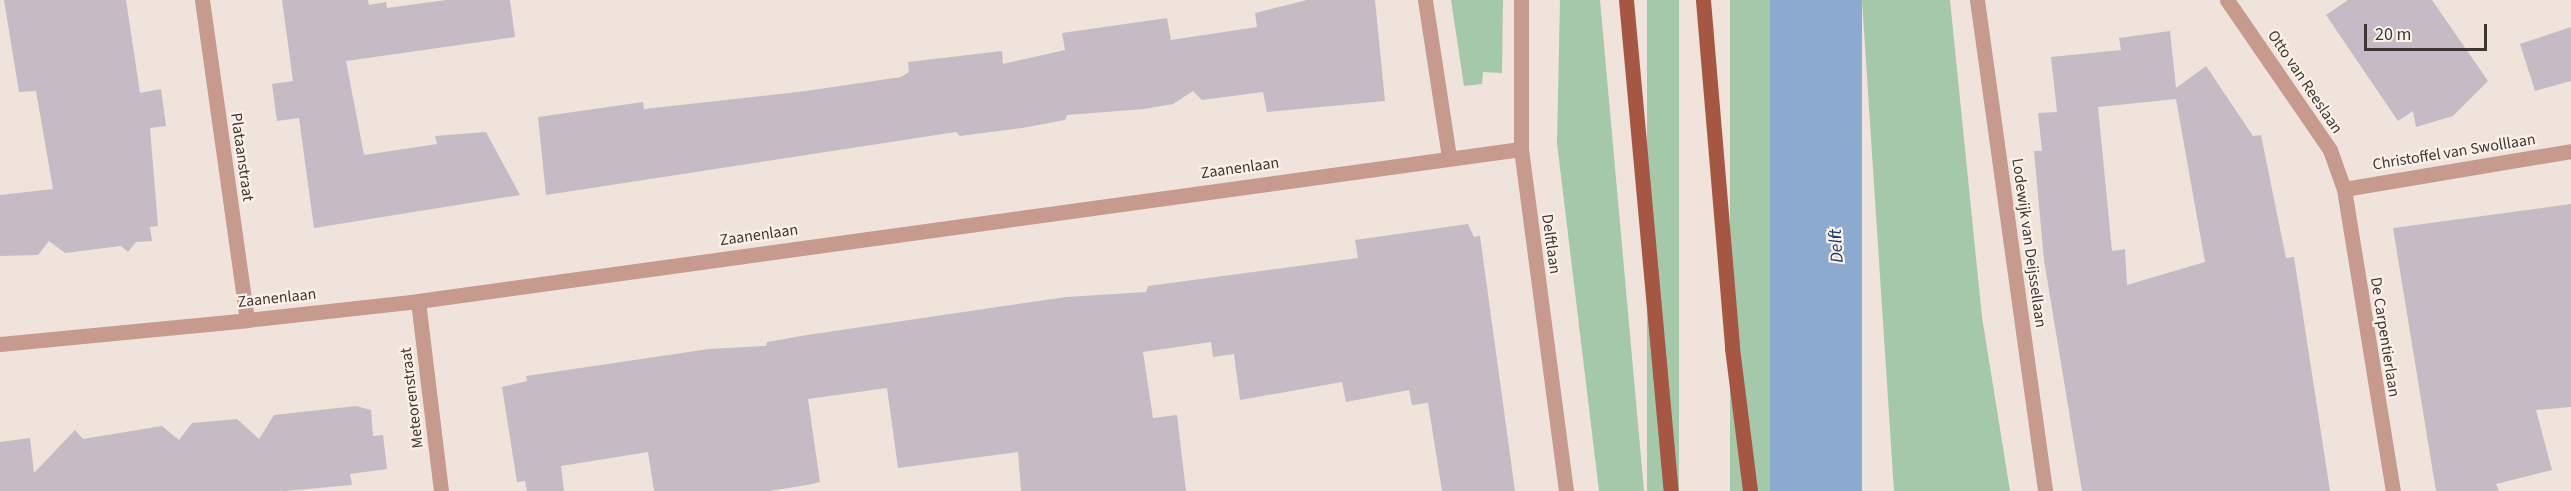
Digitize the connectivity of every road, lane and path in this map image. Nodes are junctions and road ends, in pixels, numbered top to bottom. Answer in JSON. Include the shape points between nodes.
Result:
{"nodes":[{"id":1,"x":202,"y":0,"type":"edge"},
{"id":2,"x":1425,"y":0,"type":"edge"},
{"id":3,"x":1521,"y":0,"type":"edge"},
{"id":4,"x":1626,"y":0,"type":"edge"},
{"id":5,"x":1703,"y":0,"type":"edge"},
{"id":6,"x":1977,"y":0,"type":"edge"},
{"id":7,"x":2227,"y":0,"type":"edge"},
{"id":8,"x":1521,"y":149,"type":"junction"},
{"id":9,"x":2571,"y":151,"type":"edge"},
{"id":10,"x":1449,"y":157,"type":"junction"},
{"id":11,"x":2344,"y":189,"type":"junction"},
{"id":12,"x":418,"y":301,"type":"junction"},
{"id":13,"x":247,"y":320,"type":"junction"},
{"id":14,"x":0,"y":344,"type":"edge"},
{"id":15,"x":441,"y":491,"type":"edge"},
{"id":16,"x":1566,"y":491,"type":"edge"},
{"id":17,"x":1671,"y":491,"type":"edge"},
{"id":18,"x":1750,"y":491,"type":"edge"},
{"id":19,"x":2044,"y":491,"type":"edge"},
{"id":20,"x":2393,"y":491,"type":"edge"}],
"edges":[{"from":1,"to":13,"type":"street","name":"Plataanstraat"},
{"from":2,"to":10,"type":"street"},
{"from":3,"to":8,"type":"street","name":"Delftlaan"},
{"from":4,"to":17,"type":"main road"},
{"from":5,"to":18,"type":"main road","via":[[1732,348]]},
{"from":6,"to":19,"type":"street","name":"Lodewijk van Deijssellaan"},
{"from":7,"to":11,"type":"street","name":"Otto van Reeslaan","via":[[2330,150]]},
{"from":8,"to":10,"type":"street","name":"Zaanenlaan"},
{"from":8,"to":16,"type":"street","name":"Delftlaan"},
{"from":9,"to":11,"type":"street","name":"Christoffel van Swolllaan"},
{"from":10,"to":12,"type":"street","name":"Zaanenlaan"},
{"from":11,"to":20,"type":"street","name":"De Carpentierlaan"},
{"from":12,"to":13,"type":"street","name":"Zaanenlaan"},
{"from":12,"to":15,"type":"street","name":"Meteorenstraat"},
{"from":13,"to":14,"type":"street","name":"Zaanenlaan"}]}
